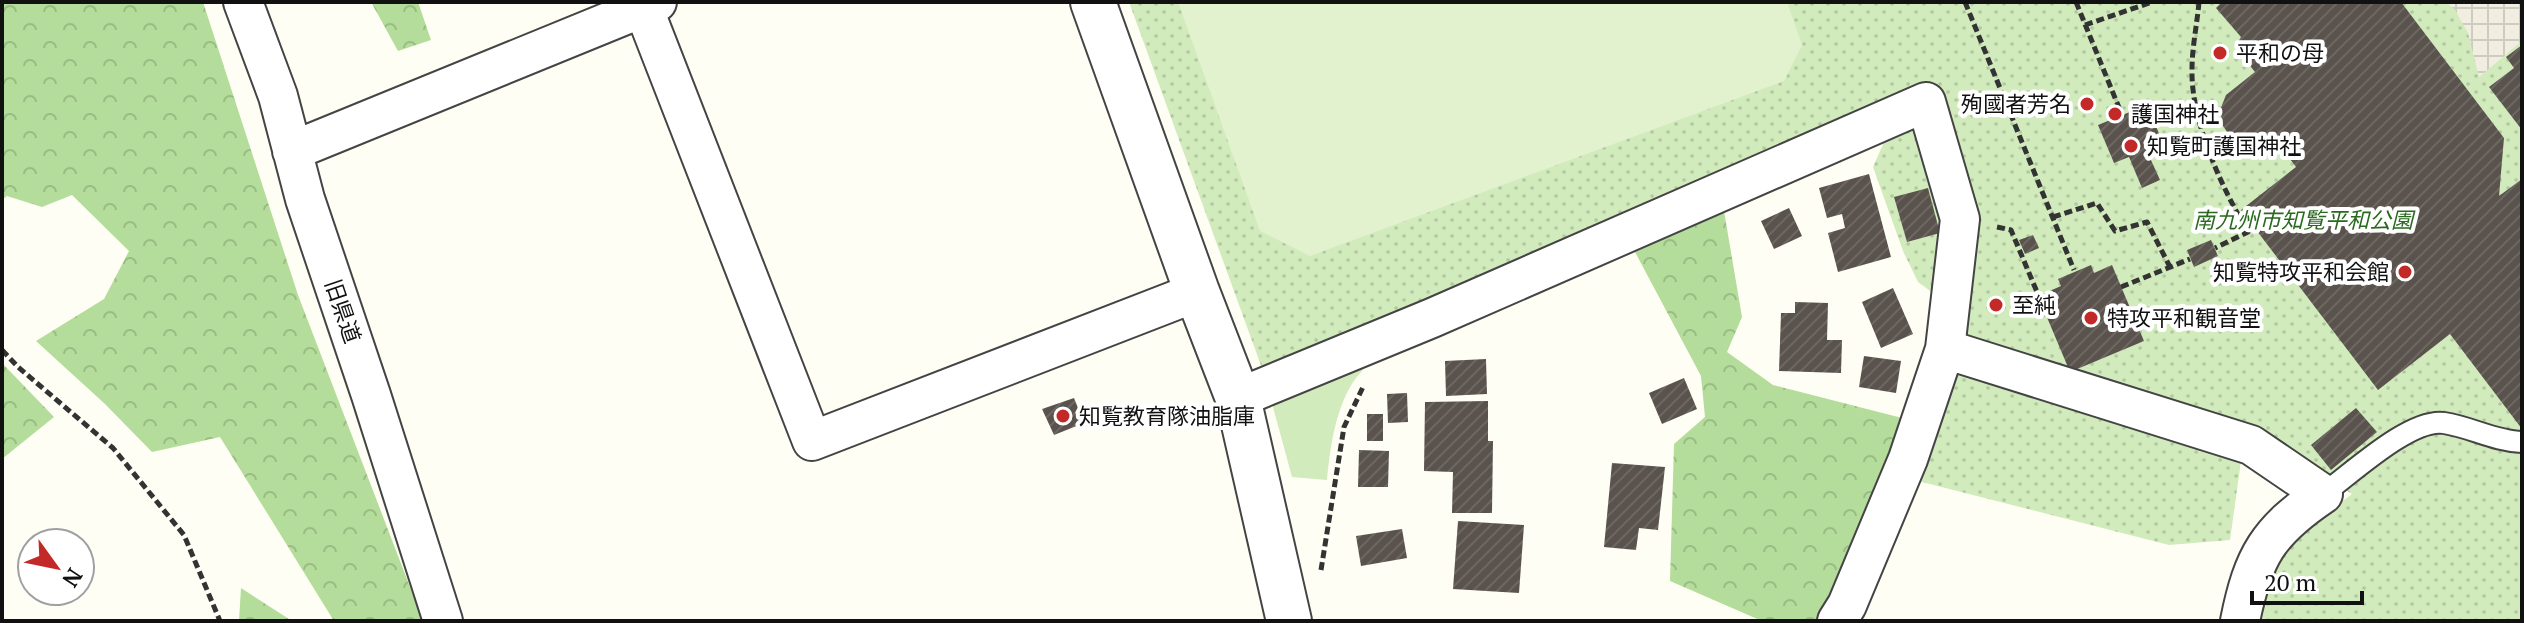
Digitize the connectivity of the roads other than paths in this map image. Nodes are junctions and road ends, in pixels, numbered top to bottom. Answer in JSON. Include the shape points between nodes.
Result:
{"nodes":[{"id":1,"x":243,"y":2,"type":"edge"},
{"id":2,"x":1093,"y":2,"type":"edge"},
{"id":3,"x":647,"y":4,"type":"edge"},
{"id":4,"x":292,"y":151,"type":"junction"},
{"id":5,"x":1197,"y":292,"type":"junction"},
{"id":6,"x":1945,"y":349,"type":"junction"},
{"id":7,"x":1238,"y":398,"type":"junction"},
{"id":8,"x":2522,"y":442,"type":"edge"},
{"id":9,"x":2323,"y":494,"type":"junction"},
{"id":10,"x":443,"y":621,"type":"edge"},
{"id":11,"x":1289,"y":621,"type":"edge"},
{"id":12,"x":1837,"y":621,"type":"edge"},
{"id":13,"x":2240,"y":621,"type":"edge"}],
"edges":[{"from":1,"to":4,"type":"street","name":"旧県道"},
{"from":2,"to":5,"type":"street"},
{"from":3,"to":4,"type":"street"},
{"from":3,"to":5,"type":"street","via":[[812,441]]},
{"from":4,"to":10,"type":"street","name":"旧県道"},
{"from":5,"to":7,"type":"street"},
{"from":6,"to":7,"type":"street","via":[[1960,219],[1926,102]]},
{"from":6,"to":9,"type":"street","via":[[2251,445]]},
{"from":6,"to":12,"type":"street","via":[[1908,459]]},
{"from":7,"to":11,"type":"street"},
{"from":8,"to":9,"type":"lane","via":[[2442,423],[2423,425]]},
{"from":9,"to":13,"type":"street","via":[[2275,532],[2255,563]]}]}
